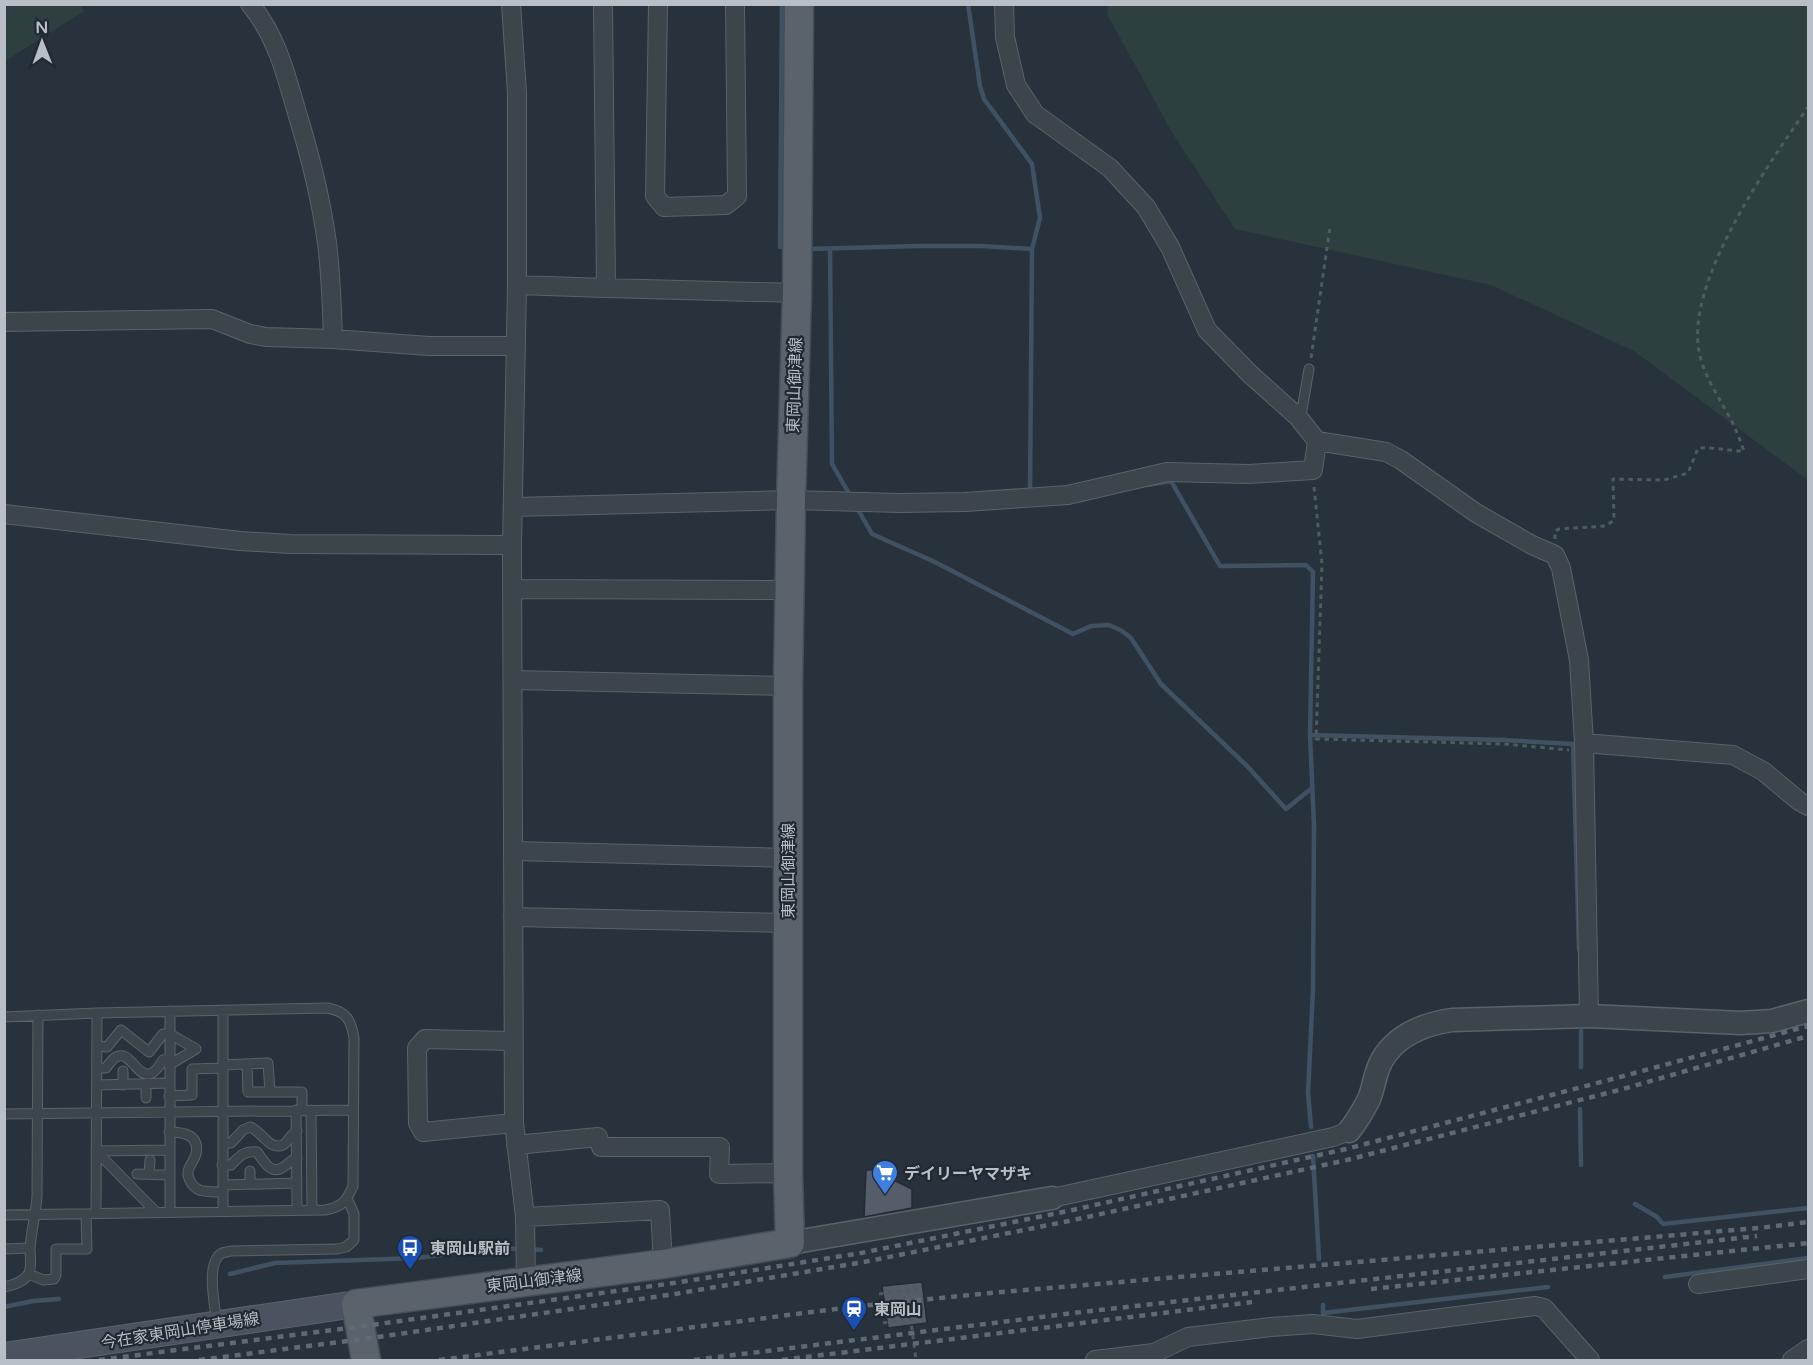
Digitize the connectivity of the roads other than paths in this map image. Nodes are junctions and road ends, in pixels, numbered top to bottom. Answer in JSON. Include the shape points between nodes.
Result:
{"nodes":[{"id":1,"x":250,"y":4,"type":"edge"},
{"id":2,"x":511,"y":4,"type":"edge"},
{"id":3,"x":603,"y":4,"type":"edge"},
{"id":4,"x":658,"y":4,"type":"edge"},
{"id":5,"x":735,"y":4,"type":"edge"},
{"id":6,"x":800,"y":4,"type":"edge"},
{"id":7,"x":1004,"y":4,"type":"edge"},
{"id":8,"x":517,"y":285,"type":"junction"},
{"id":9,"x":606,"y":288,"type":"junction"},
{"id":10,"x":797,"y":294,"type":"junction"},
{"id":11,"x":4,"y":322,"type":"edge"},
{"id":12,"x":333,"y":339,"type":"junction"},
{"id":13,"x":516,"y":346,"type":"junction"},
{"id":14,"x":1310,"y":369,"type":"road end"},
{"id":15,"x":1298,"y":417,"type":"junction"},
{"id":16,"x":1317,"y":441,"type":"junction"},
{"id":17,"x":791,"y":500,"type":"junction"},
{"id":18,"x":514,"y":507,"type":"junction"},
{"id":19,"x":4,"y":514,"type":"edge"},
{"id":20,"x":512,"y":545,"type":"junction"},
{"id":21,"x":513,"y":589,"type":"junction"},
{"id":22,"x":789,"y":590,"type":"junction"},
{"id":23,"x":514,"y":680,"type":"junction"},
{"id":24,"x":788,"y":686,"type":"junction"},
{"id":25,"x":1584,"y":747,"type":"junction"},
{"id":26,"x":1809,"y":806,"type":"edge"},
{"id":27,"x":514,"y":851,"type":"junction"},
{"id":28,"x":789,"y":858,"type":"junction"},
{"id":29,"x":513,"y":917,"type":"junction"},
{"id":30,"x":788,"y":923,"type":"junction"},
{"id":31,"x":223,"y":1010,"type":"junction"},
{"id":32,"x":170,"y":1011,"type":"junction"},
{"id":33,"x":1809,"y":1011,"type":"edge"},
{"id":34,"x":97,"y":1013,"type":"junction"},
{"id":35,"x":38,"y":1015,"type":"junction"},
{"id":36,"x":1589,"y":1016,"type":"junction"},
{"id":37,"x":4,"y":1017,"type":"edge"},
{"id":38,"x":170,"y":1034,"type":"junction"},
{"id":39,"x":513,"y":1041,"type":"junction"},
{"id":40,"x":97,"y":1046,"type":"junction"},
{"id":41,"x":169,"y":1062,"type":"junction"},
{"id":42,"x":247,"y":1064,"type":"junction"},
{"id":43,"x":223,"y":1066,"type":"junction"},
{"id":44,"x":98,"y":1068,"type":"junction"},
{"id":45,"x":123,"y":1071,"type":"dead end"},
{"id":46,"x":169,"y":1083,"type":"junction"},
{"id":47,"x":123,"y":1084,"type":"junction"},
{"id":48,"x":146,"y":1084,"type":"junction"},
{"id":49,"x":97,"y":1085,"type":"junction"},
{"id":50,"x":270,"y":1092,"type":"junction"},
{"id":51,"x":169,"y":1096,"type":"junction"},
{"id":52,"x":147,"y":1098,"type":"dead end"},
{"id":53,"x":303,"y":1110,"type":"junction"},
{"id":54,"x":353,"y":1110,"type":"junction"},
{"id":55,"x":223,"y":1111,"type":"junction"},
{"id":56,"x":169,"y":1112,"type":"junction"},
{"id":57,"x":37,"y":1113,"type":"junction"},
{"id":58,"x":96,"y":1113,"type":"junction"},
{"id":59,"x":4,"y":1114,"type":"edge"},
{"id":60,"x":514,"y":1123,"type":"junction"},
{"id":61,"x":297,"y":1131,"type":"junction"},
{"id":62,"x":1348,"y":1131,"type":"joint"},
{"id":63,"x":169,"y":1132,"type":"junction"},
{"id":64,"x":223,"y":1143,"type":"junction"},
{"id":65,"x":516,"y":1145,"type":"junction"},
{"id":66,"x":169,"y":1150,"type":"junction"},
{"id":67,"x":96,"y":1151,"type":"junction"},
{"id":68,"x":297,"y":1158,"type":"junction"},
{"id":69,"x":150,"y":1160,"type":"dead end"},
{"id":70,"x":222,"y":1165,"type":"junction"},
{"id":71,"x":250,"y":1171,"type":"dead end"},
{"id":72,"x":788,"y":1173,"type":"junction"},
{"id":73,"x":137,"y":1174,"type":"dead end"},
{"id":74,"x":149,"y":1174,"type":"junction"},
{"id":75,"x":169,"y":1175,"type":"junction"},
{"id":76,"x":250,"y":1184,"type":"junction"},
{"id":77,"x":297,"y":1184,"type":"junction"},
{"id":78,"x":223,"y":1188,"type":"junction"},
{"id":79,"x":347,"y":1198,"type":"junction"},
{"id":80,"x":1052,"y":1198,"type":"joint"},
{"id":81,"x":297,"y":1210,"type":"junction"},
{"id":82,"x":312,"y":1210,"type":"junction"},
{"id":83,"x":223,"y":1211,"type":"junction"},
{"id":84,"x":170,"y":1212,"type":"junction"},
{"id":85,"x":157,"y":1213,"type":"junction"},
{"id":86,"x":36,"y":1214,"type":"junction"},
{"id":87,"x":91,"y":1214,"type":"junction"},
{"id":88,"x":4,"y":1215,"type":"edge"},
{"id":89,"x":525,"y":1217,"type":"junction"},
{"id":90,"x":790,"y":1243,"type":"junction"},
{"id":91,"x":30,"y":1248,"type":"junction"},
{"id":92,"x":4,"y":1249,"type":"edge"},
{"id":93,"x":663,"y":1264,"type":"junction"},
{"id":94,"x":1809,"y":1269,"type":"edge"},
{"id":95,"x":28,"y":1274,"type":"junction"},
{"id":96,"x":526,"y":1281,"type":"junction"},
{"id":97,"x":1698,"y":1284,"type":"dead end"},
{"id":98,"x":4,"y":1287,"type":"edge"},
{"id":99,"x":356,"y":1304,"type":"junction"},
{"id":100,"x":217,"y":1325,"type":"junction"},
{"id":101,"x":1809,"y":1349,"type":"edge"},
{"id":102,"x":4,"y":1356,"type":"edge"},
{"id":103,"x":366,"y":1360,"type":"edge"},
{"id":104,"x":1095,"y":1360,"type":"edge"},
{"id":105,"x":1590,"y":1360,"type":"edge"},
{"id":106,"x":1792,"y":1360,"type":"edge"}],
"edges":[{"from":1,"to":12,"type":"street","via":[[262,19],[283,63],[308,148],[327,241]]},
{"from":2,"to":8,"type":"street","via":[[517,93]]},
{"from":3,"to":9,"type":"street"},
{"from":4,"to":5,"type":"street","via":[[655,196],[664,207],[726,206],[737,196]]},
{"from":6,"to":10,"type":"main road","name":"東岡山御津線"},
{"from":7,"to":15,"type":"street","via":[[1005,37],[1016,85],[1035,114],[1110,168],[1146,207],[1170,247],[1207,330]]},
{"from":8,"to":9,"type":"street"},
{"from":8,"to":13,"type":"street"},
{"from":9,"to":10,"type":"street"},
{"from":10,"to":17,"type":"main road","name":"東岡山御津線"},
{"from":11,"to":12,"type":"street","via":[[212,319],[266,337]]},
{"from":12,"to":13,"type":"street","via":[[429,346]]},
{"from":13,"to":18,"type":"street"},
{"from":14,"to":15,"type":"lane"},
{"from":15,"to":16,"type":"street"},
{"from":16,"to":17,"type":"street","via":[[1313,470],[1249,474],[1167,472],[1033,499],[910,503]]},
{"from":16,"to":25,"type":"street","via":[[1386,453],[1401,460],[1476,513],[1555,555],[1579,660]]},
{"from":17,"to":18,"type":"street"},
{"from":17,"to":22,"type":"main road","name":"東岡山御津線"},
{"from":18,"to":20,"type":"street"},
{"from":19,"to":20,"type":"street","via":[[250,542]]},
{"from":20,"to":21,"type":"street"},
{"from":21,"to":22,"type":"street"},
{"from":21,"to":23,"type":"street"},
{"from":22,"to":24,"type":"main road","name":"東岡山御津線"},
{"from":23,"to":24,"type":"street"},
{"from":23,"to":27,"type":"street"},
{"from":24,"to":28,"type":"main road","name":"東岡山御津線"},
{"from":25,"to":26,"type":"street","via":[[1733,755],[1763,771]]},
{"from":25,"to":36,"type":"street"},
{"from":27,"to":28,"type":"street"},
{"from":27,"to":29,"type":"street"},
{"from":28,"to":30,"type":"main road","name":"東岡山御津線"},
{"from":29,"to":30,"type":"street"},
{"from":29,"to":39,"type":"street"},
{"from":30,"to":72,"type":"main road","name":"東岡山御津線"},
{"from":31,"to":32,"type":"lane"},
{"from":31,"to":43,"type":"lane"},
{"from":31,"to":54,"type":"lane","via":[[339,1010],[352,1025],[354,1038]]},
{"from":32,"to":34,"type":"lane"},
{"from":32,"to":38,"type":"lane"},
{"from":33,"to":36,"type":"street","via":[[1772,1022],[1741,1023]]},
{"from":34,"to":35,"type":"lane"},
{"from":34,"to":40,"type":"lane"},
{"from":35,"to":37,"type":"lane"},
{"from":35,"to":57,"type":"lane"},
{"from":36,"to":62,"type":"street","via":[[1452,1020],[1422,1026],[1398,1041],[1382,1060],[1369,1099]]},
{"from":38,"to":40,"type":"lane","via":[[163,1034],[149,1052],[121,1030],[107,1047]]},
{"from":38,"to":41,"type":"lane"},
{"from":38,"to":41,"type":"lane","via":[[196,1049]]},
{"from":39,"to":60,"type":"street"},
{"from":39,"to":60,"type":"street","via":[[425,1039],[417,1048],[418,1123],[423,1132]]},
{"from":40,"to":44,"type":"lane"},
{"from":41,"to":44,"type":"lane","via":[[163,1060],[158,1069],[147,1074],[122,1055],[106,1068]]},
{"from":41,"to":46,"type":"lane"},
{"from":42,"to":43,"type":"lane"},
{"from":42,"to":50,"type":"lane","via":[[249,1092]]},
{"from":42,"to":50,"type":"lane","via":[[268,1063]]},
{"from":43,"to":51,"type":"lane","via":[[192,1069],[192,1095]]},
{"from":43,"to":55,"type":"lane"},
{"from":44,"to":49,"type":"lane"},
{"from":45,"to":47,"type":"lane"},
{"from":46,"to":48,"type":"lane"},
{"from":46,"to":51,"type":"lane"},
{"from":47,"to":48,"type":"lane"},
{"from":47,"to":49,"type":"lane"},
{"from":48,"to":52,"type":"lane"},
{"from":49,"to":58,"type":"lane"},
{"from":50,"to":53,"type":"lane","via":[[302,1092]]},
{"from":51,"to":56,"type":"lane"},
{"from":53,"to":54,"type":"lane"},
{"from":53,"to":55,"type":"lane"},
{"from":53,"to":61,"type":"lane"},
{"from":53,"to":82,"type":"lane"},
{"from":54,"to":79,"type":"lane","via":[[353,1186]]},
{"from":55,"to":56,"type":"lane"},
{"from":55,"to":64,"type":"lane"},
{"from":56,"to":58,"type":"lane"},
{"from":56,"to":63,"type":"lane"},
{"from":57,"to":58,"type":"lane"},
{"from":57,"to":59,"type":"lane"},
{"from":57,"to":86,"type":"lane"},
{"from":58,"to":67,"type":"lane"},
{"from":60,"to":65,"type":"street"},
{"from":61,"to":64,"type":"lane","via":[[287,1142],[272,1146],[250,1127],[231,1143]]},
{"from":61,"to":68,"type":"lane"},
{"from":62,"to":80,"type":"street"},
{"from":63,"to":66,"type":"lane"},
{"from":63,"to":78,"type":"lane","via":[[189,1134],[195,1141],[196,1153],[188,1174],[193,1186],[203,1191]]},
{"from":64,"to":70,"type":"lane"},
{"from":65,"to":72,"type":"street","via":[[598,1137],[601,1147],[720,1147],[719,1174]]},
{"from":65,"to":89,"type":"street"},
{"from":66,"to":67,"type":"lane"},
{"from":66,"to":75,"type":"lane"},
{"from":67,"to":85,"type":"lane"},
{"from":67,"to":87,"type":"lane"},
{"from":68,"to":70,"type":"lane","via":[[275,1170],[257,1152],[249,1151],[231,1165]]},
{"from":68,"to":77,"type":"lane"},
{"from":69,"to":74,"type":"lane"},
{"from":70,"to":78,"type":"lane"},
{"from":71,"to":76,"type":"lane"},
{"from":72,"to":90,"type":"main road","name":"東岡山御津線"},
{"from":73,"to":74,"type":"lane"},
{"from":74,"to":75,"type":"lane"},
{"from":75,"to":84,"type":"lane"},
{"from":76,"to":77,"type":"lane"},
{"from":76,"to":78,"type":"lane"},
{"from":77,"to":81,"type":"lane"},
{"from":78,"to":83,"type":"lane"},
{"from":79,"to":82,"type":"lane","via":[[338,1208]]},
{"from":79,"to":100,"type":"lane","via":[[354,1214],[354,1240],[346,1246],[221,1253],[215,1260],[212,1277]]},
{"from":80,"to":90,"type":"street"},
{"from":81,"to":82,"type":"lane"},
{"from":81,"to":83,"type":"lane"},
{"from":83,"to":84,"type":"lane"},
{"from":84,"to":85,"type":"lane"},
{"from":85,"to":87,"type":"lane"},
{"from":86,"to":87,"type":"lane"},
{"from":86,"to":88,"type":"lane"},
{"from":86,"to":91,"type":"lane"},
{"from":87,"to":95,"type":"lane","via":[[87,1250],[56,1250],[54,1279]]},
{"from":89,"to":93,"type":"street","via":[[660,1210]]},
{"from":89,"to":96,"type":"street"},
{"from":90,"to":93,"type":"main road","name":"東岡山御津線"},
{"from":91,"to":92,"type":"lane"},
{"from":91,"to":95,"type":"lane"},
{"from":93,"to":96,"type":"main road","name":"東岡山御津線"},
{"from":94,"to":97,"type":"street"},
{"from":95,"to":98,"type":"lane","via":[[15,1285]]},
{"from":96,"to":99,"type":"main road","name":"東岡山御津線"},
{"from":99,"to":100,"type":"main road","name":"今在家東岡山停車場線"},
{"from":99,"to":103,"type":"main road"},
{"from":100,"to":102,"type":"main road","name":"今在家東岡山停車場線"},
{"from":101,"to":106,"type":"street"},
{"from":104,"to":105,"type":"street","via":[[1154,1353],[1188,1337],[1313,1324],[1357,1329],[1535,1306],[1544,1308]]}]}
